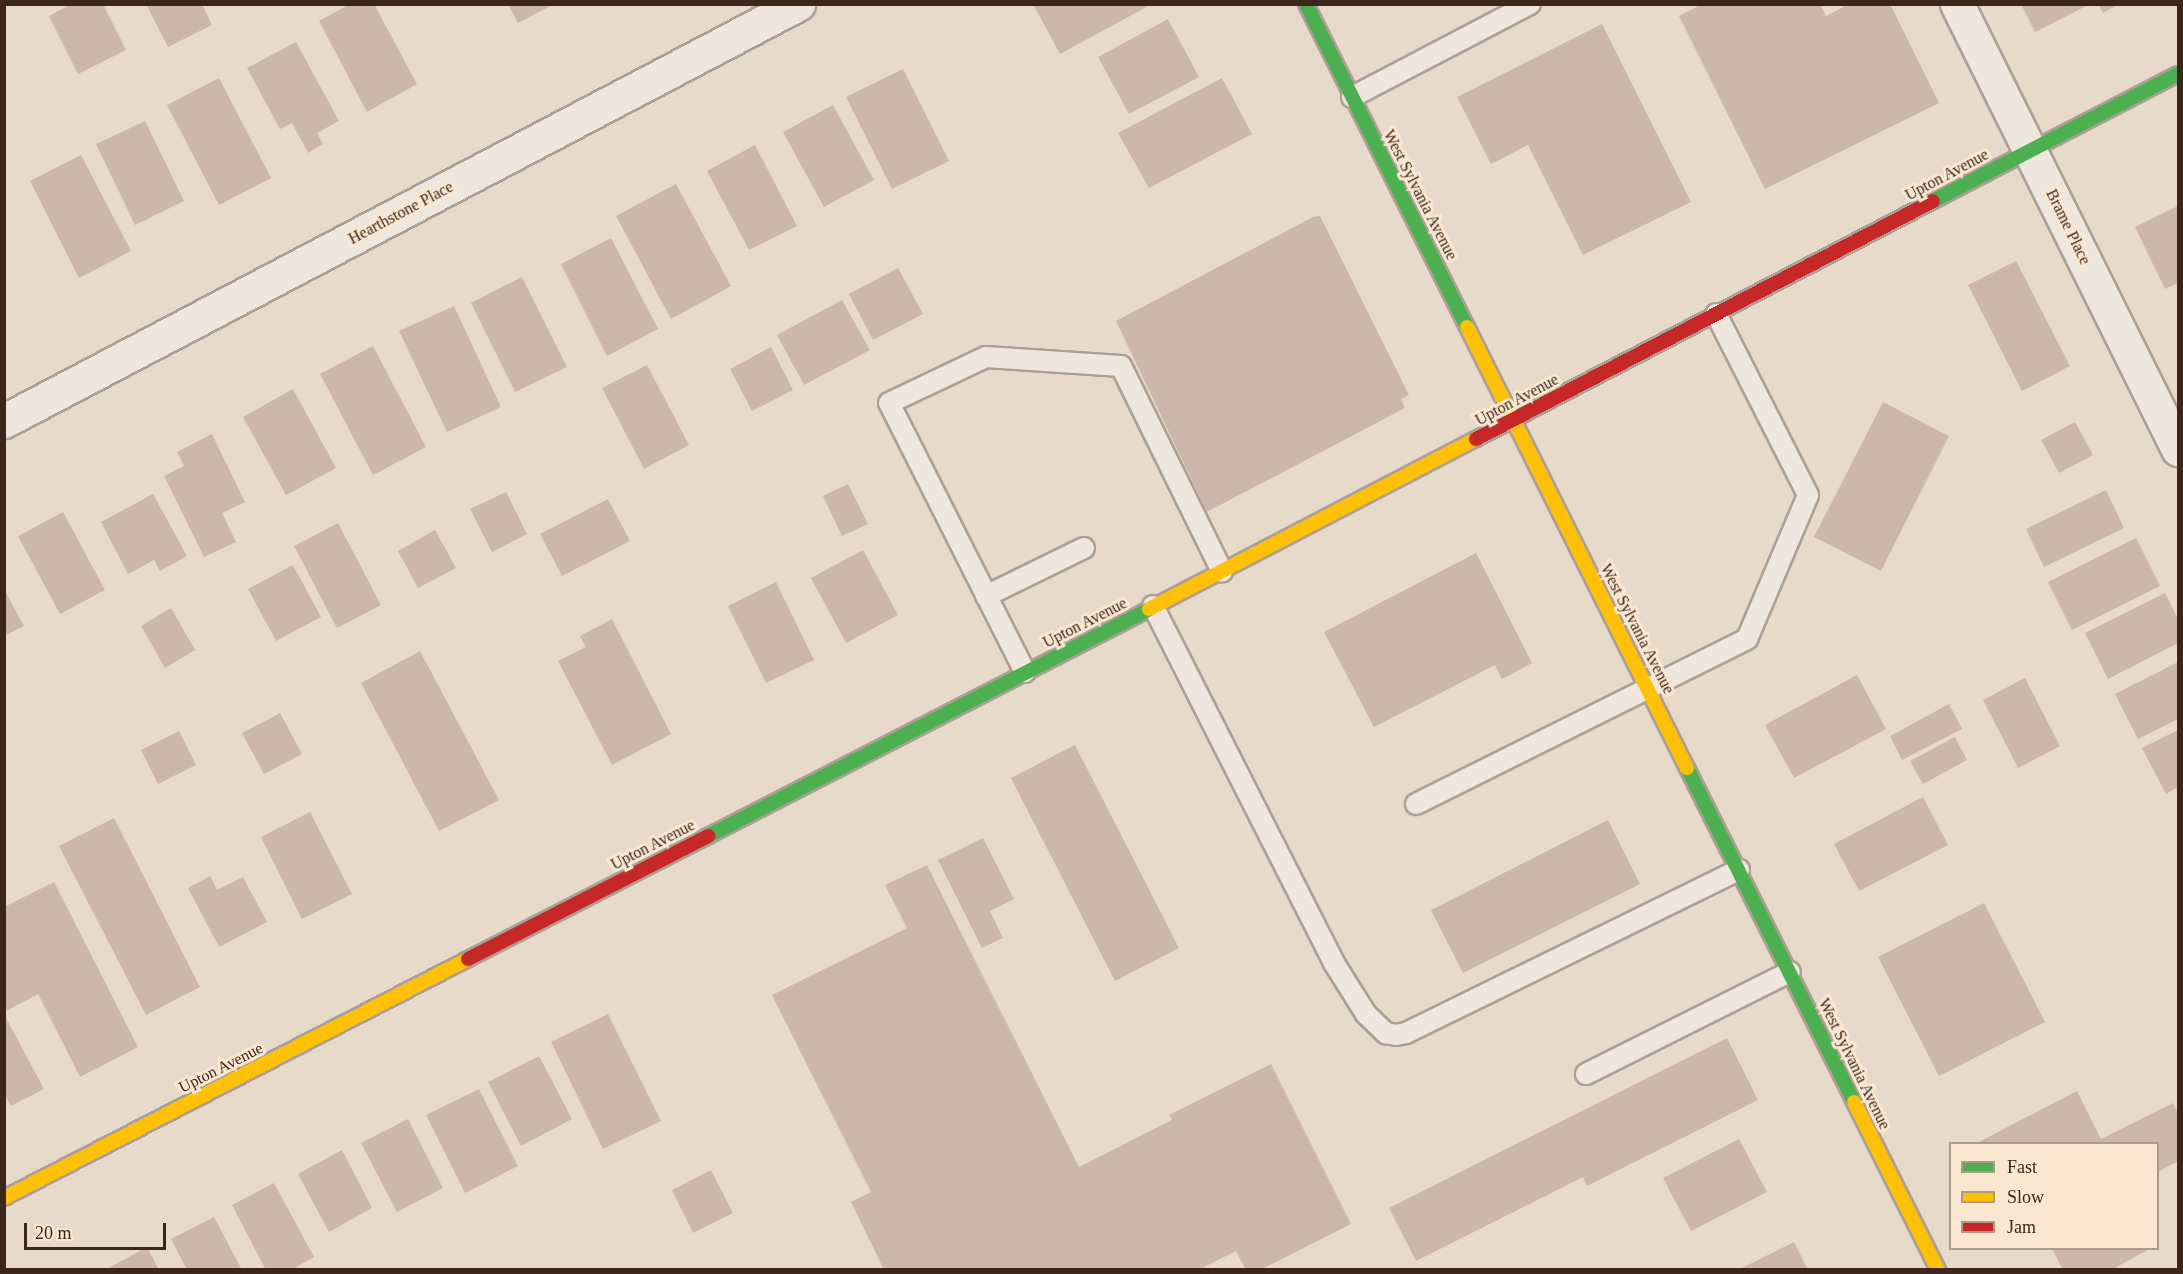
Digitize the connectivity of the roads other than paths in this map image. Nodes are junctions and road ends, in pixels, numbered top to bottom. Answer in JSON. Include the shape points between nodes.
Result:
{"nodes":[{"id":1,"x":798,"y":4,"type":"edge"},
{"id":2,"x":1306,"y":4,"type":"edge"},
{"id":3,"x":1530,"y":4,"type":"edge"},
{"id":4,"x":1957,"y":4,"type":"edge"},
{"id":5,"x":2178,"y":74,"type":"edge"},
{"id":6,"x":1352,"y":97,"type":"junction"},
{"id":7,"x":2030,"y":150,"type":"junction"},
{"id":8,"x":1716,"y":315,"type":"junction"},
{"id":9,"x":1514,"y":420,"type":"junction"},
{"id":10,"x":4,"y":421,"type":"edge"},
{"id":11,"x":2178,"y":449,"type":"edge"},
{"id":12,"x":1084,"y":548,"type":"dead end"},
{"id":13,"x":1222,"y":571,"type":"junction"},
{"id":14,"x":986,"y":596,"type":"junction"},
{"id":15,"x":1153,"y":606,"type":"junction"},
{"id":16,"x":1025,"y":672,"type":"junction"},
{"id":17,"x":1648,"y":688,"type":"junction"},
{"id":18,"x":1416,"y":804,"type":"dead end"},
{"id":19,"x":1739,"y":870,"type":"junction"},
{"id":20,"x":1790,"y":972,"type":"junction"},
{"id":21,"x":1586,"y":1074,"type":"dead end"},
{"id":22,"x":4,"y":1197,"type":"edge"},
{"id":23,"x":1938,"y":1269,"type":"edge"}],
"edges":[{"from":1,"to":10,"type":"street","name":"Hearthstone Place"},
{"from":2,"to":6,"type":"street","name":"West Sylvania Avenue"},
{"from":3,"to":6,"type":"lane"},
{"from":4,"to":7,"type":"street","name":"Brame Place"},
{"from":5,"to":7,"type":"street","name":"Upton Avenue"},
{"from":6,"to":9,"type":"street","name":"West Sylvania Avenue"},
{"from":7,"to":8,"type":"street","name":"Upton Avenue"},
{"from":7,"to":11,"type":"street","name":"Brame Place"},
{"from":8,"to":9,"type":"street","name":"Upton Avenue"},
{"from":8,"to":17,"type":"lane","via":[[1808,495],[1747,639]]},
{"from":9,"to":13,"type":"street","name":"Upton Avenue"},
{"from":9,"to":17,"type":"street","name":"West Sylvania Avenue"},
{"from":12,"to":14,"type":"lane"},
{"from":13,"to":14,"type":"lane","via":[[1121,366],[986,357],[890,404]]},
{"from":13,"to":15,"type":"street","name":"Upton Avenue"},
{"from":14,"to":16,"type":"lane"},
{"from":15,"to":16,"type":"street","name":"Upton Avenue"},
{"from":15,"to":19,"type":"lane","via":[[1334,963],[1366,1014],[1386,1033],[1406,1033]]},
{"from":16,"to":22,"type":"street","name":"Upton Avenue"},
{"from":17,"to":18,"type":"lane"},
{"from":17,"to":19,"type":"street","name":"West Sylvania Avenue"},
{"from":19,"to":20,"type":"street","name":"West Sylvania Avenue"},
{"from":20,"to":21,"type":"lane"},
{"from":20,"to":23,"type":"street","name":"West Sylvania Avenue"}]}
